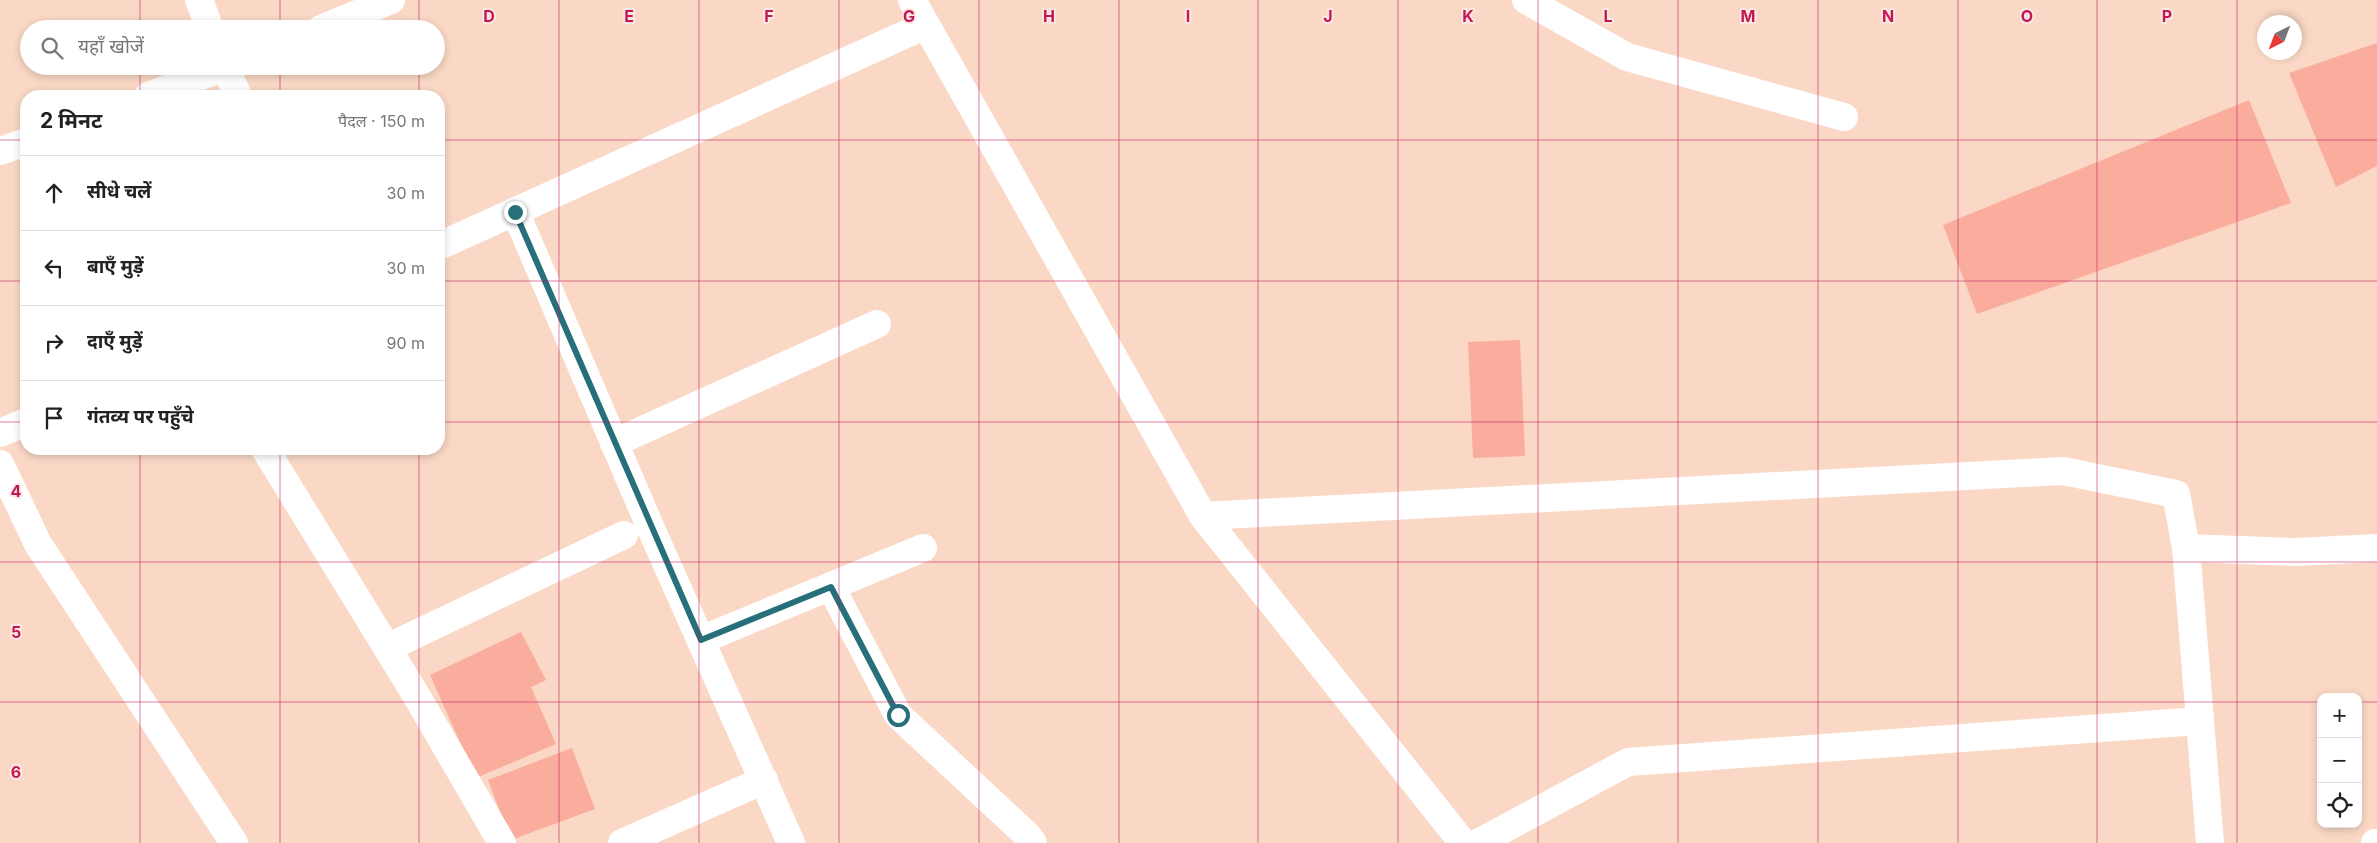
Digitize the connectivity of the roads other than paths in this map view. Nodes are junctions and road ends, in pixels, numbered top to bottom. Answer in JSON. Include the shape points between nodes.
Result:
{"nodes":[{"id":1,"x":199,"y":0,"type":"edge"},
{"id":2,"x":391,"y":0,"type":"edge"},
{"id":3,"x":912,"y":0,"type":"edge"},
{"id":4,"x":1526,"y":0,"type":"edge"},
{"id":5,"x":207,"y":20,"type":"edge"},
{"id":6,"x":343,"y":20,"type":"edge"},
{"id":7,"x":926,"y":25,"type":"junction"},
{"id":8,"x":204,"y":75,"type":"edge"},
{"id":9,"x":229,"y":75,"type":"edge"},
{"id":10,"x":164,"y":90,"type":"edge"},
{"id":11,"x":236,"y":90,"type":"edge"},
{"id":12,"x":1844,"y":117,"type":"dead end"},
{"id":13,"x":20,"y":144,"type":"edge"},
{"id":14,"x":0,"y":151,"type":"edge"},
{"id":15,"x":515,"y":212,"type":"junction"},
{"id":16,"x":445,"y":243,"type":"edge"},
{"id":17,"x":877,"y":324,"type":"dead end"},
{"id":18,"x":20,"y":425,"type":"edge"},
{"id":19,"x":0,"y":433,"type":"edge"},
{"id":20,"x":614,"y":443,"type":"junction"},
{"id":21,"x":269,"y":455,"type":"edge"},
{"id":22,"x":0,"y":464,"type":"edge"},
{"id":23,"x":1203,"y":516,"type":"junction"},
{"id":24,"x":624,"y":535,"type":"dead end"},
{"id":25,"x":923,"y":548,"type":"dead end"},
{"id":26,"x":2186,"y":548,"type":"junction"},
{"id":27,"x":2377,"y":548,"type":"edge"},
{"id":28,"x":831,"y":587,"type":"junction"},
{"id":29,"x":701,"y":640,"type":"junction"},
{"id":30,"x":387,"y":648,"type":"junction"},
{"id":31,"x":2200,"y":720,"type":"junction"},
{"id":32,"x":764,"y":780,"type":"junction"},
{"id":33,"x":1024,"y":840,"type":"edge"},
{"id":34,"x":234,"y":843,"type":"edge"},
{"id":35,"x":502,"y":843,"type":"edge"},
{"id":36,"x":622,"y":843,"type":"edge"},
{"id":37,"x":792,"y":843,"type":"edge"},
{"id":38,"x":1463,"y":843,"type":"edge"},
{"id":39,"x":1478,"y":843,"type":"edge"},
{"id":40,"x":2210,"y":843,"type":"edge"}],
"edges":[{"from":1,"to":5,"type":"street"},
{"from":2,"to":6,"type":"street"},
{"from":3,"to":7,"type":"street"},
{"from":4,"to":12,"type":"street","via":[[1627,57]]},
{"from":7,"to":15,"type":"street"},
{"from":7,"to":23,"type":"street"},
{"from":8,"to":10,"type":"street"},
{"from":9,"to":11,"type":"street"},
{"from":13,"to":14,"type":"street"},
{"from":15,"to":16,"type":"street"},
{"from":15,"to":20,"type":"street"},
{"from":17,"to":20,"type":"street"},
{"from":18,"to":19,"type":"street"},
{"from":20,"to":29,"type":"street"},
{"from":21,"to":30,"type":"street"},
{"from":22,"to":34,"type":"street","via":[[38,544]]},
{"from":23,"to":26,"type":"street","via":[[2063,471],[2176,494]]},
{"from":23,"to":38,"type":"street"},
{"from":24,"to":30,"type":"street"},
{"from":25,"to":28,"type":"street"},
{"from":26,"to":27,"type":"street","via":[[2296,552]]},
{"from":26,"to":31,"type":"street"},
{"from":28,"to":29,"type":"street"},
{"from":28,"to":33,"type":"street","via":[[898,715]]},
{"from":29,"to":32,"type":"street"},
{"from":30,"to":35,"type":"street"},
{"from":31,"to":39,"type":"street","via":[[1628,762]]},
{"from":31,"to":40,"type":"street"},
{"from":32,"to":36,"type":"street"},
{"from":32,"to":37,"type":"street"}]}
